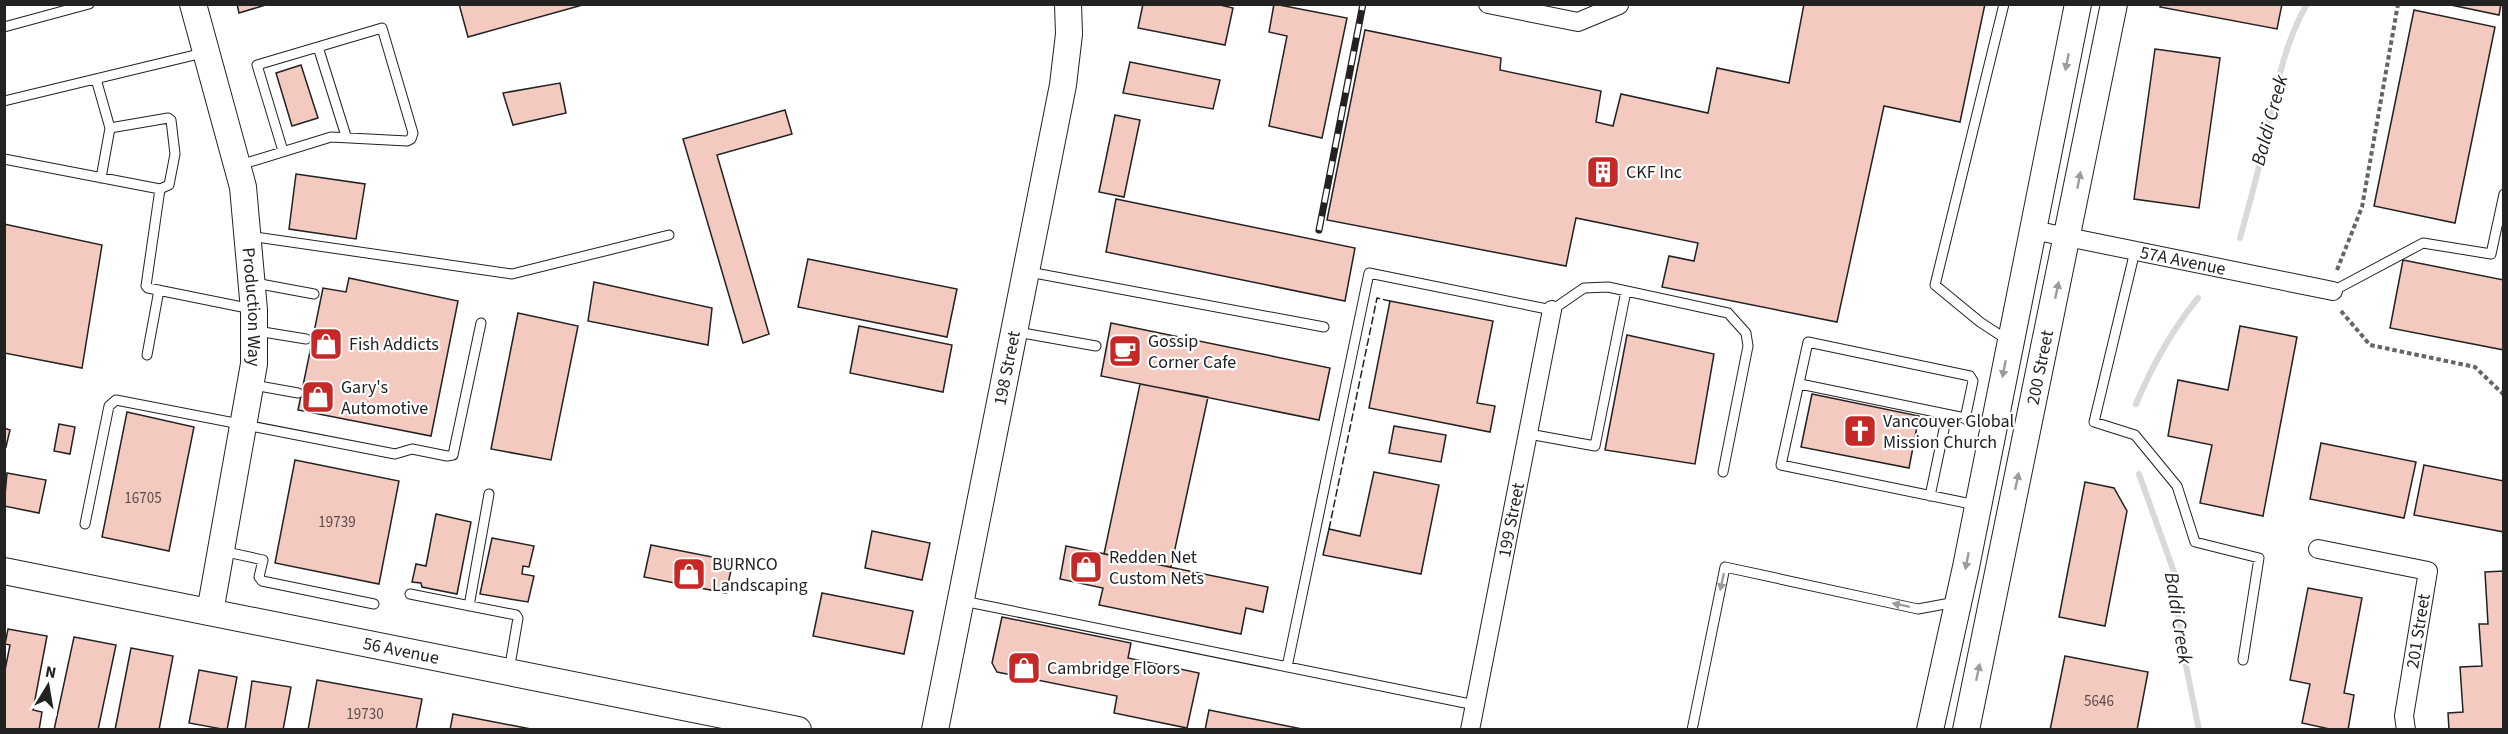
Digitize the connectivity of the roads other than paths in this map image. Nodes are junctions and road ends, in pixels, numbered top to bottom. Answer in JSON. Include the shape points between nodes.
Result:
{"nodes":[{"id":1,"x":88,"y":4,"type":"edge"},
{"id":2,"x":193,"y":4,"type":"edge"},
{"id":3,"x":1068,"y":4,"type":"edge"},
{"id":4,"x":1488,"y":4,"type":"edge"},
{"id":5,"x":2004,"y":4,"type":"edge"},
{"id":6,"x":2078,"y":4,"type":"edge"},
{"id":7,"x":2114,"y":4,"type":"edge"},
{"id":8,"x":1618,"y":5,"type":"edge"},
{"id":9,"x":4,"y":27,"type":"edge"},
{"id":10,"x":318,"y":47,"type":"junction"},
{"id":11,"x":206,"y":52,"type":"junction"},
{"id":12,"x":96,"y":79,"type":"junction"},
{"id":13,"x":4,"y":102,"type":"edge"},
{"id":14,"x":110,"y":128,"type":"junction"},
{"id":15,"x":346,"y":136,"type":"junction"},
{"id":16,"x":283,"y":151,"type":"junction"},
{"id":17,"x":4,"y":159,"type":"edge"},
{"id":18,"x":237,"y":166,"type":"junction"},
{"id":19,"x":101,"y":178,"type":"junction"},
{"id":20,"x":160,"y":189,"type":"junction"},
{"id":21,"x":2504,"y":194,"type":"edge"},
{"id":22,"x":2032,"y":230,"type":"junction"},
{"id":23,"x":669,"y":235,"type":"dead end"},
{"id":24,"x":249,"y":236,"type":"junction"},
{"id":25,"x":2067,"y":237,"type":"junction"},
{"id":26,"x":2135,"y":251,"type":"junction"},
{"id":27,"x":1026,"y":272,"type":"junction"},
{"id":28,"x":253,"y":283,"type":"junction"},
{"id":29,"x":159,"y":290,"type":"junction"},
{"id":30,"x":1626,"y":291,"type":"junction"},
{"id":31,"x":2333,"y":291,"type":"joint"},
{"id":32,"x":314,"y":294,"type":"dead end"},
{"id":33,"x":1552,"y":310,"type":"junction"},
{"id":34,"x":254,"y":320,"type":"junction"},
{"id":35,"x":481,"y":323,"type":"dead end"},
{"id":36,"x":1324,"y":327,"type":"dead end"},
{"id":37,"x":1015,"y":331,"type":"junction"},
{"id":38,"x":306,"y":339,"type":"dead end"},
{"id":39,"x":2010,"y":341,"type":"junction"},
{"id":40,"x":1096,"y":346,"type":"dead end"},
{"id":41,"x":147,"y":355,"type":"dead end"},
{"id":42,"x":251,"y":384,"type":"junction"},
{"id":43,"x":1800,"y":384,"type":"junction"},
{"id":44,"x":298,"y":393,"type":"dead end"},
{"id":45,"x":1947,"y":415,"type":"junction"},
{"id":46,"x":1965,"y":419,"type":"junction"},
{"id":47,"x":1994,"y":424,"type":"junction"},
{"id":48,"x":245,"y":426,"type":"junction"},
{"id":49,"x":1529,"y":434,"type":"junction"},
{"id":50,"x":1723,"y":472,"type":"dead end"},
{"id":51,"x":489,"y":494,"type":"dead end"},
{"id":52,"x":1930,"y":496,"type":"junction"},
{"id":53,"x":1978,"y":506,"type":"junction"},
{"id":54,"x":85,"y":524,"type":"dead end"},
{"id":55,"x":2318,"y":549,"type":"dead end"},
{"id":56,"x":222,"y":551,"type":"junction"},
{"id":57,"x":4,"y":571,"type":"edge"},
{"id":58,"x":410,"y":594,"type":"dead end"},
{"id":59,"x":961,"y":600,"type":"junction"},
{"id":60,"x":1958,"y":601,"type":"junction"},
{"id":61,"x":374,"y":604,"type":"dead end"},
{"id":62,"x":469,"y":606,"type":"junction"},
{"id":63,"x":210,"y":612,"type":"junction"},
{"id":64,"x":2243,"y":660,"type":"dead end"},
{"id":65,"x":1287,"y":667,"type":"junction"},
{"id":66,"x":508,"y":672,"type":"junction"},
{"id":67,"x":1475,"y":705,"type":"junction"},
{"id":68,"x":698,"y":720,"type":"edge"},
{"id":69,"x":798,"y":729,"type":"edge"},
{"id":70,"x":935,"y":729,"type":"edge"},
{"id":71,"x":1470,"y":729,"type":"edge"},
{"id":72,"x":1692,"y":729,"type":"edge"},
{"id":73,"x":1930,"y":729,"type":"edge"},
{"id":74,"x":1966,"y":729,"type":"edge"},
{"id":75,"x":2406,"y":729,"type":"edge"}],
"edges":[{"from":1,"to":9,"type":"lane"},
{"from":2,"to":11,"type":"main road","name":"Production Way"},
{"from":3,"to":27,"type":"main road","name":"198 Street","via":[[1067,64]]},
{"from":4,"to":8,"type":"street","via":[[1578,22]]},
{"from":5,"to":39,"type":"lane","via":[[1935,285]]},
{"from":6,"to":22,"type":"main road","name":"200 Street","one_way":true},
{"from":25,"to":7,"type":"main road","name":"200 Street","one_way":true},
{"from":10,"to":15,"type":"lane"},
{"from":10,"to":15,"type":"lane","via":[[382,28],[413,133],[407,141]]},
{"from":10,"to":16,"type":"lane","via":[[257,65]]},
{"from":11,"to":12,"type":"lane"},
{"from":11,"to":18,"type":"main road","name":"Production Way"},
{"from":12,"to":13,"type":"lane"},
{"from":12,"to":14,"type":"lane"},
{"from":14,"to":19,"type":"lane"},
{"from":14,"to":20,"type":"lane","via":[[171,120],[175,154],[169,185]]},
{"from":15,"to":16,"type":"lane","via":[[331,136]]},
{"from":16,"to":18,"type":"lane"},
{"from":17,"to":19,"type":"lane"},
{"from":18,"to":24,"type":"main road","name":"Production Way"},
{"from":19,"to":20,"type":"lane"},
{"from":20,"to":29,"type":"lane","via":[[145,282],[148,288]]},
{"from":21,"to":31,"type":"lane","via":[[2491,254],[2423,243]]},
{"from":22,"to":25,"type":"street","name":"57A Avenue"},
{"from":22,"to":39,"type":"main road","name":"200 Street"},
{"from":23,"to":24,"type":"lane","via":[[512,274]]},
{"from":24,"to":28,"type":"main road","name":"Production Way"},
{"from":25,"to":26,"type":"street","name":"57A Avenue"},
{"from":74,"to":25,"type":"main road","name":"200 Street","one_way":true},
{"from":26,"to":31,"type":"street","name":"57A Avenue"},
{"from":26,"to":64,"type":"lane","via":[[2094,422],[2135,435],[2177,486],[2195,542],[2259,558]]},
{"from":27,"to":36,"type":"lane"},
{"from":27,"to":37,"type":"main road","name":"198 Street"},
{"from":28,"to":32,"type":"lane"},
{"from":28,"to":34,"type":"main road","name":"Production Way"},
{"from":29,"to":34,"type":"lane"},
{"from":29,"to":41,"type":"lane"},
{"from":30,"to":33,"type":"lane","via":[[1584,288]]},
{"from":30,"to":49,"type":"lane","via":[[1595,446]]},
{"from":30,"to":50,"type":"lane","via":[[1728,313],[1746,333],[1748,346]]},
{"from":33,"to":49,"type":"street","name":"199 Street"},
{"from":33,"to":65,"type":"lane","via":[[1369,273]]},
{"from":34,"to":38,"type":"lane"},
{"from":34,"to":42,"type":"main road","name":"Production Way"},
{"from":35,"to":48,"type":"lane","via":[[453,455],[412,449],[395,454]]},
{"from":37,"to":40,"type":"lane"},
{"from":37,"to":59,"type":"main road","name":"198 Street"},
{"from":39,"to":47,"type":"main road","name":"200 Street","one_way":true},
{"from":42,"to":44,"type":"lane"},
{"from":42,"to":48,"type":"main road","name":"Production Way"},
{"from":43,"to":45,"type":"lane"},
{"from":43,"to":46,"type":"lane","via":[[1808,342],[1970,376],[1973,381]]},
{"from":43,"to":52,"type":"lane","via":[[1781,465]]},
{"from":45,"to":46,"type":"lane"},
{"from":45,"to":52,"type":"lane"},
{"from":46,"to":47,"type":"lane"},
{"from":47,"to":53,"type":"main road","name":"200 Street"},
{"from":48,"to":54,"type":"lane","via":[[112,401]]},
{"from":48,"to":56,"type":"main road","name":"Production Way"},
{"from":49,"to":67,"type":"street","name":"199 Street"},
{"from":51,"to":62,"type":"lane"},
{"from":52,"to":53,"type":"lane"},
{"from":53,"to":60,"type":"main road","name":"200 Street","one_way":true},
{"from":55,"to":75,"type":"street","name":"201 Street","via":[[2428,571],[2404,716]]},
{"from":56,"to":61,"type":"lane","via":[[263,560],[259,577],[262,581]]},
{"from":56,"to":63,"type":"main road","name":"Production Way"},
{"from":57,"to":63,"type":"main road","name":"56 Avenue"},
{"from":58,"to":62,"type":"lane"},
{"from":59,"to":65,"type":"lane"},
{"from":59,"to":70,"type":"main road","name":"198 Street"},
{"from":60,"to":72,"type":"lane","one_way":true,"via":[[1918,609],[1725,567]]},
{"from":60,"to":73,"type":"main road","name":"200 Street"},
{"from":62,"to":66,"type":"lane","via":[[517,616]]},
{"from":63,"to":66,"type":"main road","name":"56 Avenue"},
{"from":65,"to":67,"type":"lane"},
{"from":66,"to":68,"type":"main road","name":"56 Avenue"},
{"from":67,"to":71,"type":"street","name":"199 Street"},
{"from":68,"to":69,"type":"main road","name":"56 Avenue"}]}
